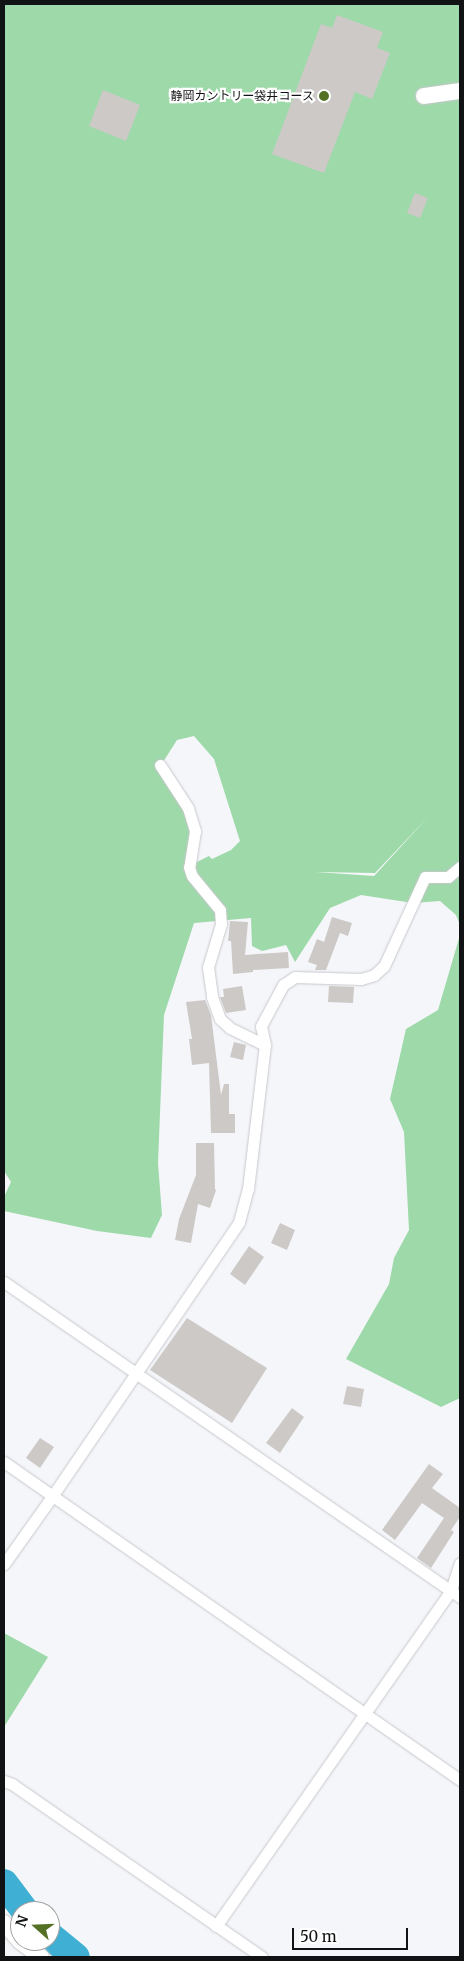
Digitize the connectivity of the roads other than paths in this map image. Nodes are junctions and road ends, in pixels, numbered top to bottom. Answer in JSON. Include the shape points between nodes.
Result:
{"nodes":[{"id":1,"x":460,"y":91,"type":"edge"},
{"id":2,"x":424,"y":96,"type":"dead end"},
{"id":3,"x":160,"y":765,"type":"dead end"},
{"id":4,"x":460,"y":867,"type":"edge"},
{"id":5,"x":266,"y":1045,"type":"junction"},
{"id":6,"x":4,"y":1282,"type":"edge"},
{"id":7,"x":137,"y":1372,"type":"junction"},
{"id":8,"x":4,"y":1462,"type":"edge"},
{"id":9,"x":53,"y":1496,"type":"junction"},
{"id":10,"x":460,"y":1563,"type":"edge"},
{"id":11,"x":4,"y":1564,"type":"edge"},
{"id":12,"x":456,"y":1594,"type":"edge"},
{"id":13,"x":366,"y":1715,"type":"junction"},
{"id":14,"x":460,"y":1780,"type":"edge"},
{"id":15,"x":4,"y":1781,"type":"edge"},
{"id":16,"x":216,"y":1926,"type":"junction"},
{"id":17,"x":262,"y":1957,"type":"edge"}],
"edges":[{"from":1,"to":2,"type":"street"},
{"from":3,"to":5,"type":"street","via":[[188,808],[195,832],[189,867],[192,876],[220,910],[221,924],[208,967],[212,997],[220,1019],[230,1028]]},
{"from":4,"to":5,"type":"street","via":[[448,877],[425,876],[384,966],[374,975],[361,980],[295,977],[283,985],[261,1026]]},
{"from":5,"to":7,"type":"street","via":[[248,1189],[239,1222]]},
{"from":6,"to":7,"type":"street"},
{"from":7,"to":9,"type":"street"},
{"from":7,"to":12,"type":"street"},
{"from":8,"to":9,"type":"street"},
{"from":9,"to":11,"type":"street"},
{"from":9,"to":13,"type":"street"},
{"from":10,"to":12,"type":"street"},
{"from":12,"to":13,"type":"street"},
{"from":13,"to":14,"type":"street"},
{"from":13,"to":16,"type":"street"},
{"from":15,"to":16,"type":"street"},
{"from":16,"to":17,"type":"street"}]}
